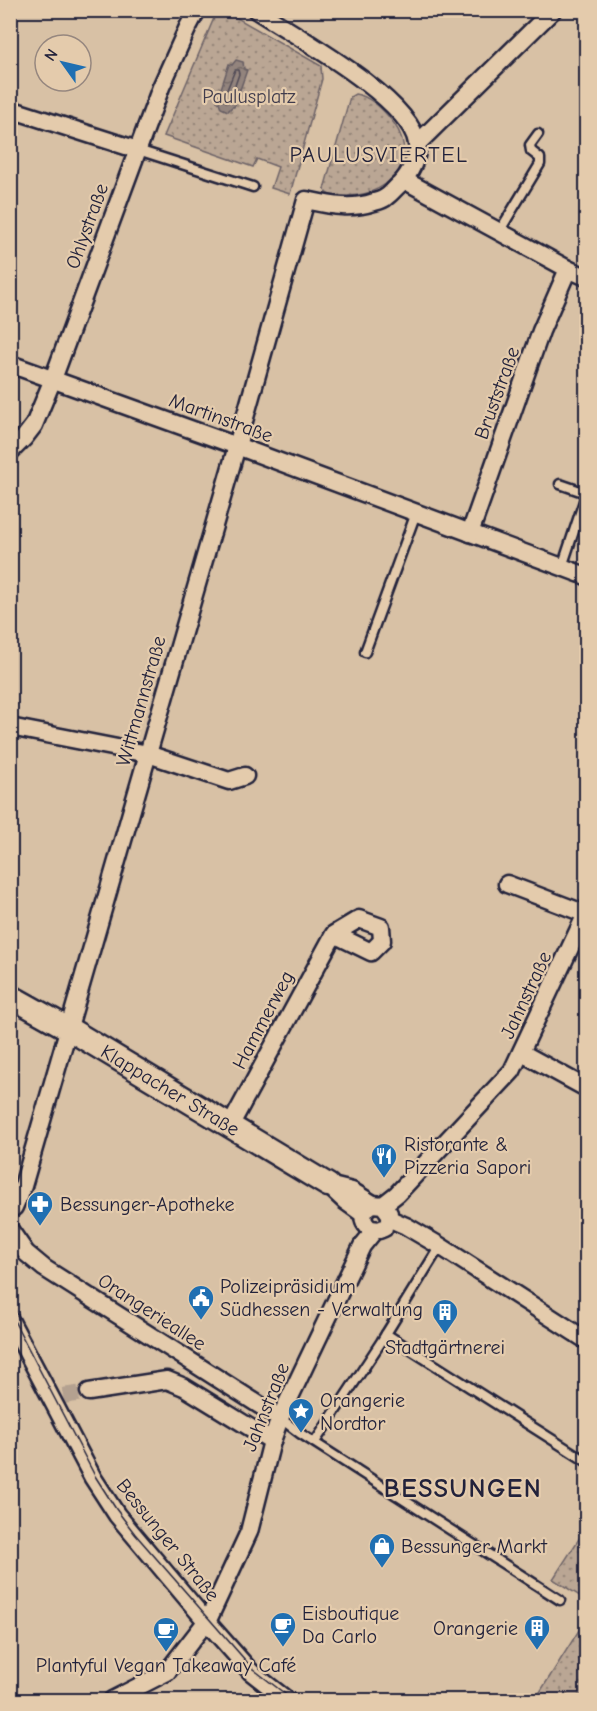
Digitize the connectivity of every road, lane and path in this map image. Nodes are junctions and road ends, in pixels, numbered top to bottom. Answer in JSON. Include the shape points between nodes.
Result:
{"nodes":[{"id":1,"x":198,"y":10,"type":"edge"},
{"id":2,"x":256,"y":10,"type":"edge"},
{"id":3,"x":553,"y":10,"type":"edge"},
{"id":4,"x":10,"y":109,"type":"edge"},
{"id":5,"x":538,"y":134,"type":"dead end"},
{"id":6,"x":417,"y":144,"type":"junction"},
{"id":7,"x":138,"y":150,"type":"junction"},
{"id":8,"x":404,"y":180,"type":"junction"},
{"id":9,"x":253,"y":187,"type":"dead end"},
{"id":10,"x":499,"y":232,"type":"junction"},
{"id":11,"x":568,"y":269,"type":"junction"},
{"id":12,"x":586,"y":278,"type":"edge"},
{"id":13,"x":10,"y":364,"type":"edge"},
{"id":14,"x":53,"y":379,"type":"junction"},
{"id":15,"x":237,"y":446,"type":"junction"},
{"id":16,"x":10,"y":452,"type":"edge"},
{"id":17,"x":560,"y":484,"type":"dead end"},
{"id":18,"x":586,"y":494,"type":"edge"},
{"id":19,"x":416,"y":513,"type":"junction"},
{"id":20,"x":470,"y":532,"type":"junction"},
{"id":21,"x":562,"y":567,"type":"junction"},
{"id":22,"x":586,"y":576,"type":"edge"},
{"id":23,"x":364,"y":652,"type":"dead end"},
{"id":24,"x":10,"y":727,"type":"edge"},
{"id":25,"x":148,"y":754,"type":"junction"},
{"id":26,"x":245,"y":776,"type":"dead end"},
{"id":27,"x":507,"y":884,"type":"dead end"},
{"id":28,"x":586,"y":914,"type":"edge"},
{"id":29,"x":334,"y":934,"type":"dead end"},
{"id":30,"x":10,"y":996,"type":"edge"},
{"id":31,"x":69,"y":1029,"type":"junction"},
{"id":32,"x":522,"y":1053,"type":"junction"},
{"id":33,"x":586,"y":1088,"type":"edge"},
{"id":34,"x":230,"y":1126,"type":"junction"},
{"id":35,"x":328,"y":1185,"type":"joint"},
{"id":36,"x":10,"y":1210,"type":"edge"},
{"id":37,"x":378,"y":1217,"type":"junction"},
{"id":38,"x":10,"y":1230,"type":"edge"},
{"id":39,"x":440,"y":1246,"type":"junction"},
{"id":40,"x":10,"y":1320,"type":"edge"},
{"id":41,"x":386,"y":1334,"type":"junction"},
{"id":42,"x":586,"y":1340,"type":"edge"},
{"id":43,"x":89,"y":1392,"type":"tunnel mouth"},
{"id":44,"x":280,"y":1418,"type":"junction"},
{"id":45,"x":272,"y":1441,"type":"junction"},
{"id":46,"x":315,"y":1442,"type":"junction"},
{"id":47,"x":586,"y":1461,"type":"edge"},
{"id":48,"x":560,"y":1600,"type":"dead end"},
{"id":49,"x":206,"y":1621,"type":"junction"},
{"id":50,"x":112,"y":1701,"type":"edge"},
{"id":51,"x":287,"y":1701,"type":"edge"}],
"edges":[{"from":1,"to":7,"type":"street","name":"Ohlystraße","via":[[161,87]]},
{"from":2,"to":6,"type":"street","via":[[370,84],[410,124]]},
{"from":3,"to":6,"type":"street"},
{"from":4,"to":7,"type":"street"},
{"from":5,"to":10,"type":"lane","via":[[530,145],[540,164]]},
{"from":6,"to":8,"type":"street","via":[[413,164]]},
{"from":7,"to":9,"type":"lane"},
{"from":7,"to":14,"type":"street","name":"Ohlystraße"},
{"from":8,"to":10,"type":"street"},
{"from":8,"to":15,"type":"street","name":"Wittmannstraße","via":[[386,198],[360,207],[306,200]]},
{"from":10,"to":11,"type":"street"},
{"from":11,"to":12,"type":"street"},
{"from":11,"to":20,"type":"street","name":"Bruststraße"},
{"from":13,"to":14,"type":"street","name":"Martinstraße"},
{"from":14,"to":15,"type":"street","name":"Martinstraße"},
{"from":14,"to":16,"type":"street","name":"Ohlystraße","via":[[34,425]]},
{"from":15,"to":19,"type":"street","name":"Martinstraße"},
{"from":15,"to":25,"type":"street","name":"Wittmannstraße"},
{"from":17,"to":18,"type":"lane"},
{"from":18,"to":21,"type":"lane"},
{"from":19,"to":20,"type":"street","name":"Martinstraße"},
{"from":19,"to":23,"type":"lane"},
{"from":20,"to":21,"type":"street","name":"Martinstraße"},
{"from":21,"to":22,"type":"street","name":"Martinstraße"},
{"from":24,"to":25,"type":"street"},
{"from":25,"to":26,"type":"street","via":[[229,781]]},
{"from":25,"to":31,"type":"street","name":"Wittmannstraße"},
{"from":27,"to":28,"type":"street"},
{"from":28,"to":32,"type":"street","name":"Jahnstraße"},
{"from":29,"to":34,"type":"street","name":"Hammerweg"},
{"from":30,"to":31,"type":"street","name":"Klappacher Straße"},
{"from":31,"to":34,"type":"street","name":"Klappacher Straße"},
{"from":31,"to":36,"type":"street","name":"Wittmannstraße","via":[[23,1186]]},
{"from":32,"to":33,"type":"street"},
{"from":32,"to":37,"type":"street","name":"Jahnstraße","via":[[512,1071]]},
{"from":34,"to":35,"type":"street","name":"Klappacher Straße"},
{"from":35,"to":37,"type":"street","name":"Klappacher Straße","via":[[352,1191]]},
{"from":37,"to":39,"type":"street","via":[[406,1226]]},
{"from":37,"to":44,"type":"street","name":"Jahnstraße"},
{"from":38,"to":44,"type":"street","name":"Orangerieallee","via":[[26,1253],[44,1268]]},
{"from":39,"to":41,"type":"lane"},
{"from":39,"to":42,"type":"street"},
{"from":40,"to":49,"type":"street","name":"Bessunger Straße","via":[[57,1398],[93,1478],[117,1515]]},
{"from":41,"to":46,"type":"lane"},
{"from":41,"to":47,"type":"lane"},
{"from":43,"to":45,"type":"street","via":[[166,1380]]},
{"from":44,"to":45,"type":"street","name":"Jahnstraße"},
{"from":44,"to":46,"type":"lane"},
{"from":45,"to":49,"type":"street","name":"Jahnstraße","via":[[249,1532]]},
{"from":46,"to":48,"type":"lane"},
{"from":49,"to":50,"type":"street","name":"Jahnstraße","via":[[167,1672]]},
{"from":49,"to":51,"type":"street","name":"Bessunger Straße","via":[[251,1672]]}]}
